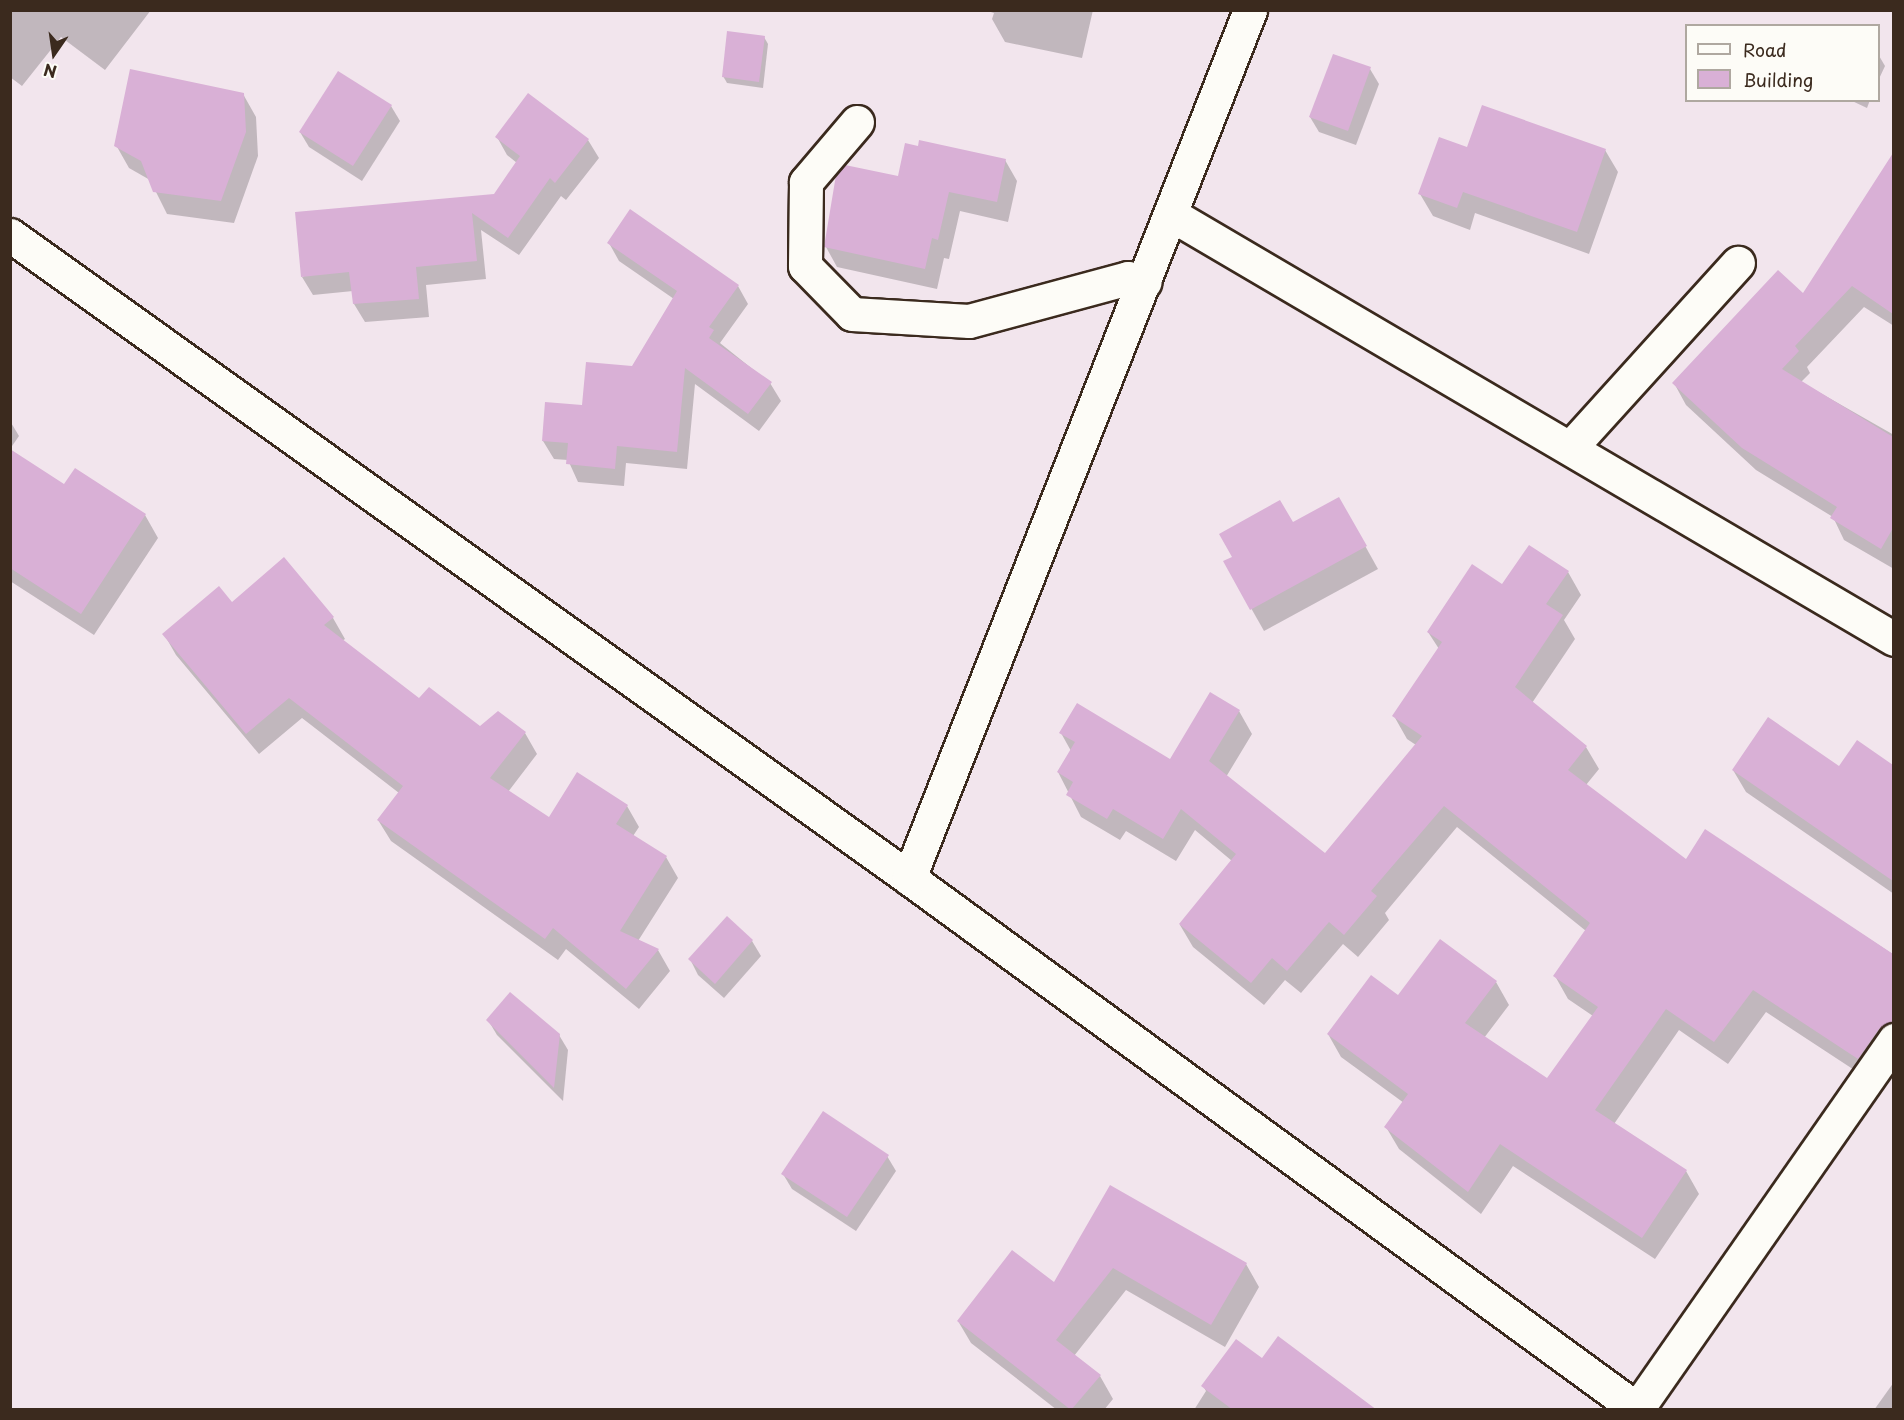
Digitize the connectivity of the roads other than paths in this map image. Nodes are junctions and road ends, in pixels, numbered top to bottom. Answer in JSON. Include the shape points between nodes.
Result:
{"nodes":[{"id":1,"x":1250,"y":10,"type":"edge"},
{"id":2,"x":857,"y":122,"type":"dead end"},
{"id":3,"x":1172,"y":215,"type":"junction"},
{"id":4,"x":10,"y":235,"type":"edge"},
{"id":5,"x":1738,"y":262,"type":"dead end"},
{"id":6,"x":1145,"y":282,"type":"junction"},
{"id":7,"x":1570,"y":448,"type":"junction"},
{"id":8,"x":1893,"y":639,"type":"edge"},
{"id":9,"x":909,"y":878,"type":"junction"},
{"id":10,"x":1893,"y":1040,"type":"edge"},
{"id":11,"x":1638,"y":1409,"type":"edge"}],
"edges":[{"from":1,"to":3,"type":"street"},
{"from":2,"to":6,"type":"street","via":[[806,182],[806,266],[852,314],[969,321],[1128,278]]},
{"from":3,"to":6,"type":"street"},
{"from":3,"to":7,"type":"street"},
{"from":4,"to":9,"type":"street"},
{"from":5,"to":7,"type":"street"},
{"from":6,"to":9,"type":"street"},
{"from":7,"to":8,"type":"street"},
{"from":9,"to":11,"type":"street"},
{"from":10,"to":11,"type":"street"}]}
